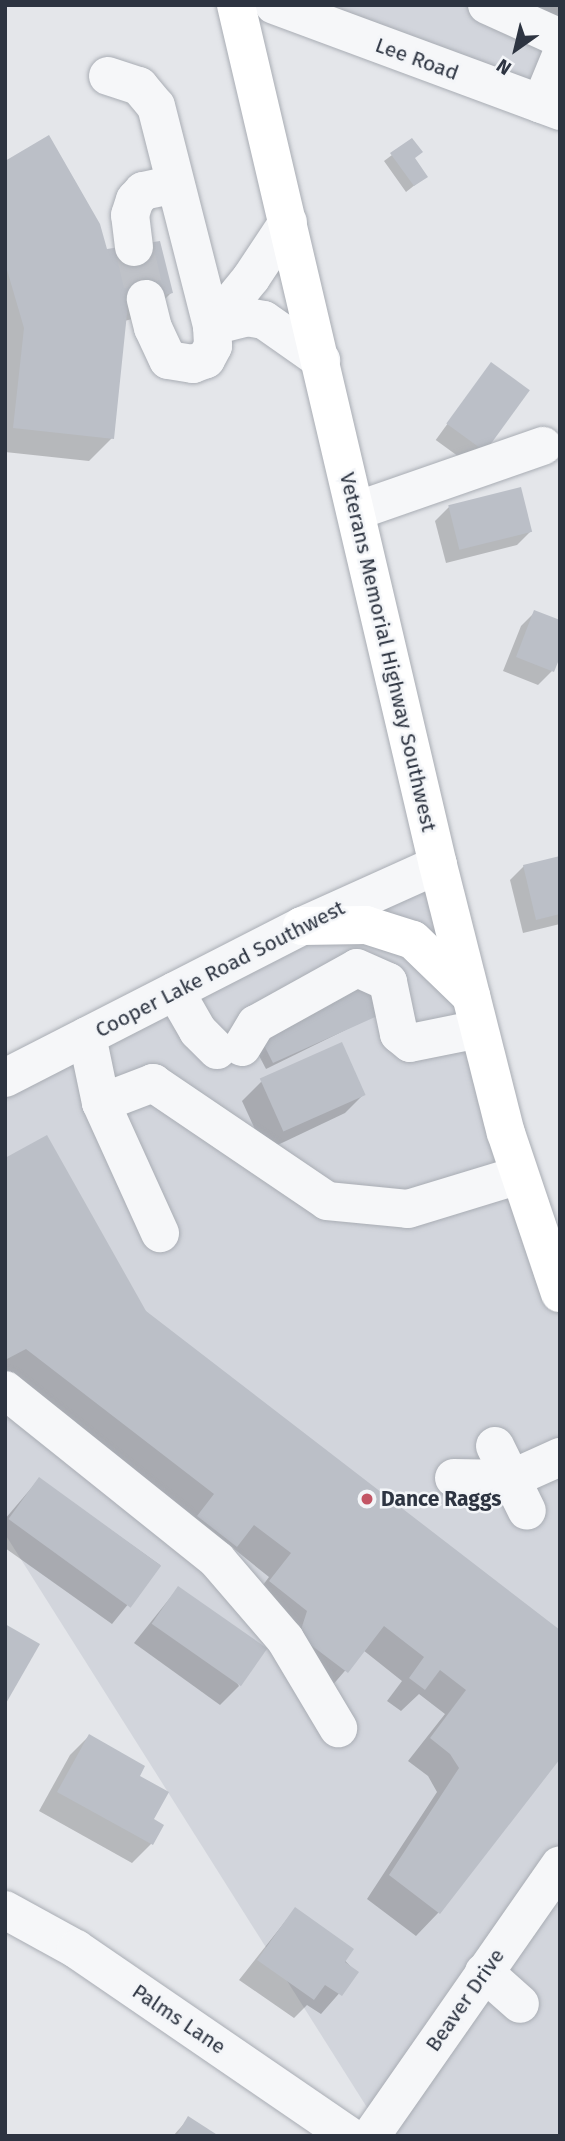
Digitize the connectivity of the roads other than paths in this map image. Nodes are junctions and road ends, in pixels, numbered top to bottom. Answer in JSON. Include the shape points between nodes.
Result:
{"nodes":[{"id":1,"x":236,"y":5,"type":"edge"},
{"id":2,"x":274,"y":5,"type":"edge"},
{"id":3,"x":487,"y":5,"type":"edge"},
{"id":4,"x":560,"y":38,"type":"edge"},
{"id":5,"x":560,"y":58,"type":"edge"},
{"id":6,"x":108,"y":76,"type":"dead end"},
{"id":7,"x":551,"y":107,"type":"edge"},
{"id":8,"x":174,"y":184,"type":"junction"},
{"id":9,"x":288,"y":222,"type":"junction"},
{"id":10,"x":134,"y":247,"type":"tunnel mouth"},
{"id":11,"x":146,"y":299,"type":"tunnel mouth"},
{"id":12,"x":212,"y":326,"type":"junction"},
{"id":13,"x":321,"y":360,"type":"junction"},
{"id":14,"x":543,"y":446,"type":"dead end"},
{"id":15,"x":356,"y":511,"type":"junction"},
{"id":16,"x":438,"y":865,"type":"junction"},
{"id":17,"x":303,"y":926,"type":"junction"},
{"id":18,"x":175,"y":991,"type":"junction"},
{"id":19,"x":475,"y":1012,"type":"junction"},
{"id":20,"x":88,"y":1036,"type":"junction"},
{"id":21,"x":5,"y":1077,"type":"edge"},
{"id":22,"x":101,"y":1103,"type":"junction"},
{"id":23,"x":519,"y":1175,"type":"junction"},
{"id":24,"x":160,"y":1233,"type":"dead end"},
{"id":25,"x":560,"y":1293,"type":"edge"},
{"id":26,"x":5,"y":1390,"type":"edge"},
{"id":27,"x":560,"y":1457,"type":"edge"},
{"id":28,"x":454,"y":1478,"type":"dead end"},
{"id":29,"x":338,"y":1728,"type":"dead end"},
{"id":30,"x":560,"y":1865,"type":"edge"},
{"id":31,"x":5,"y":1910,"type":"edge"},
{"id":32,"x":484,"y":1972,"type":"junction"},
{"id":33,"x":520,"y":2004,"type":"dead end"},
{"id":34,"x":348,"y":2136,"type":"edge"},
{"id":35,"x":371,"y":2136,"type":"edge"}],
"edges":[{"from":1,"to":9,"type":"main road","name":"Veterans Memorial Highway Southwest"},
{"from":2,"to":7,"type":"street","name":"Lee Road"},
{"from":3,"to":4,"type":"street"},
{"from":5,"to":7,"type":"street"},
{"from":6,"to":8,"type":"street","via":[[139,86],[156,106]]},
{"from":8,"to":10,"type":"street","via":[[143,191],[135,200],[130,215]]},
{"from":8,"to":12,"type":"street"},
{"from":9,"to":12,"type":"street"},
{"from":9,"to":13,"type":"main road","name":"Veterans Memorial Highway Southwest"},
{"from":11,"to":12,"type":"street","via":[[168,359],[193,364],[206,359],[213,346]]},
{"from":12,"to":13,"type":"street","via":[[247,317],[264,320]]},
{"from":13,"to":15,"type":"main road","name":"Veterans Memorial Highway Southwest"},
{"from":14,"to":15,"type":"street"},
{"from":15,"to":16,"type":"main road","name":"Veterans Memorial Highway Southwest"},
{"from":16,"to":17,"type":"street","name":"Cooper Lake Road Southwest"},
{"from":16,"to":19,"type":"main road","name":"Veterans Memorial Highway Southwest"},
{"from":17,"to":18,"type":"street","name":"Cooper Lake Road Southwest"},
{"from":17,"to":19,"type":"main road","via":[[366,925],[414,940]]},
{"from":18,"to":19,"type":"street","via":[[198,1031],[229,1049],[256,1024],[357,968],[388,982],[399,1034],[410,1043]]},
{"from":18,"to":20,"type":"street","name":"Cooper Lake Road Southwest"},
{"from":19,"to":23,"type":"main road","name":"Veterans Memorial Highway Southwest"},
{"from":20,"to":21,"type":"street","name":"Cooper Lake Road Southwest"},
{"from":20,"to":22,"type":"street"},
{"from":22,"to":23,"type":"street","via":[[153,1083],[327,1201],[408,1209]]},
{"from":22,"to":24,"type":"street"},
{"from":23,"to":25,"type":"main road","name":"Veterans Memorial Highway Southwest"},
{"from":26,"to":29,"type":"street","via":[[216,1560],[285,1639]]},
{"from":27,"to":28,"type":"street","via":[[511,1479]]},
{"from":30,"to":32,"type":"street","name":"Beaver Drive"},
{"from":31,"to":34,"type":"street","name":"Palms Lane","via":[[76,1949]]},
{"from":32,"to":33,"type":"street"},
{"from":32,"to":35,"type":"street","name":"Beaver Drive"}]}
